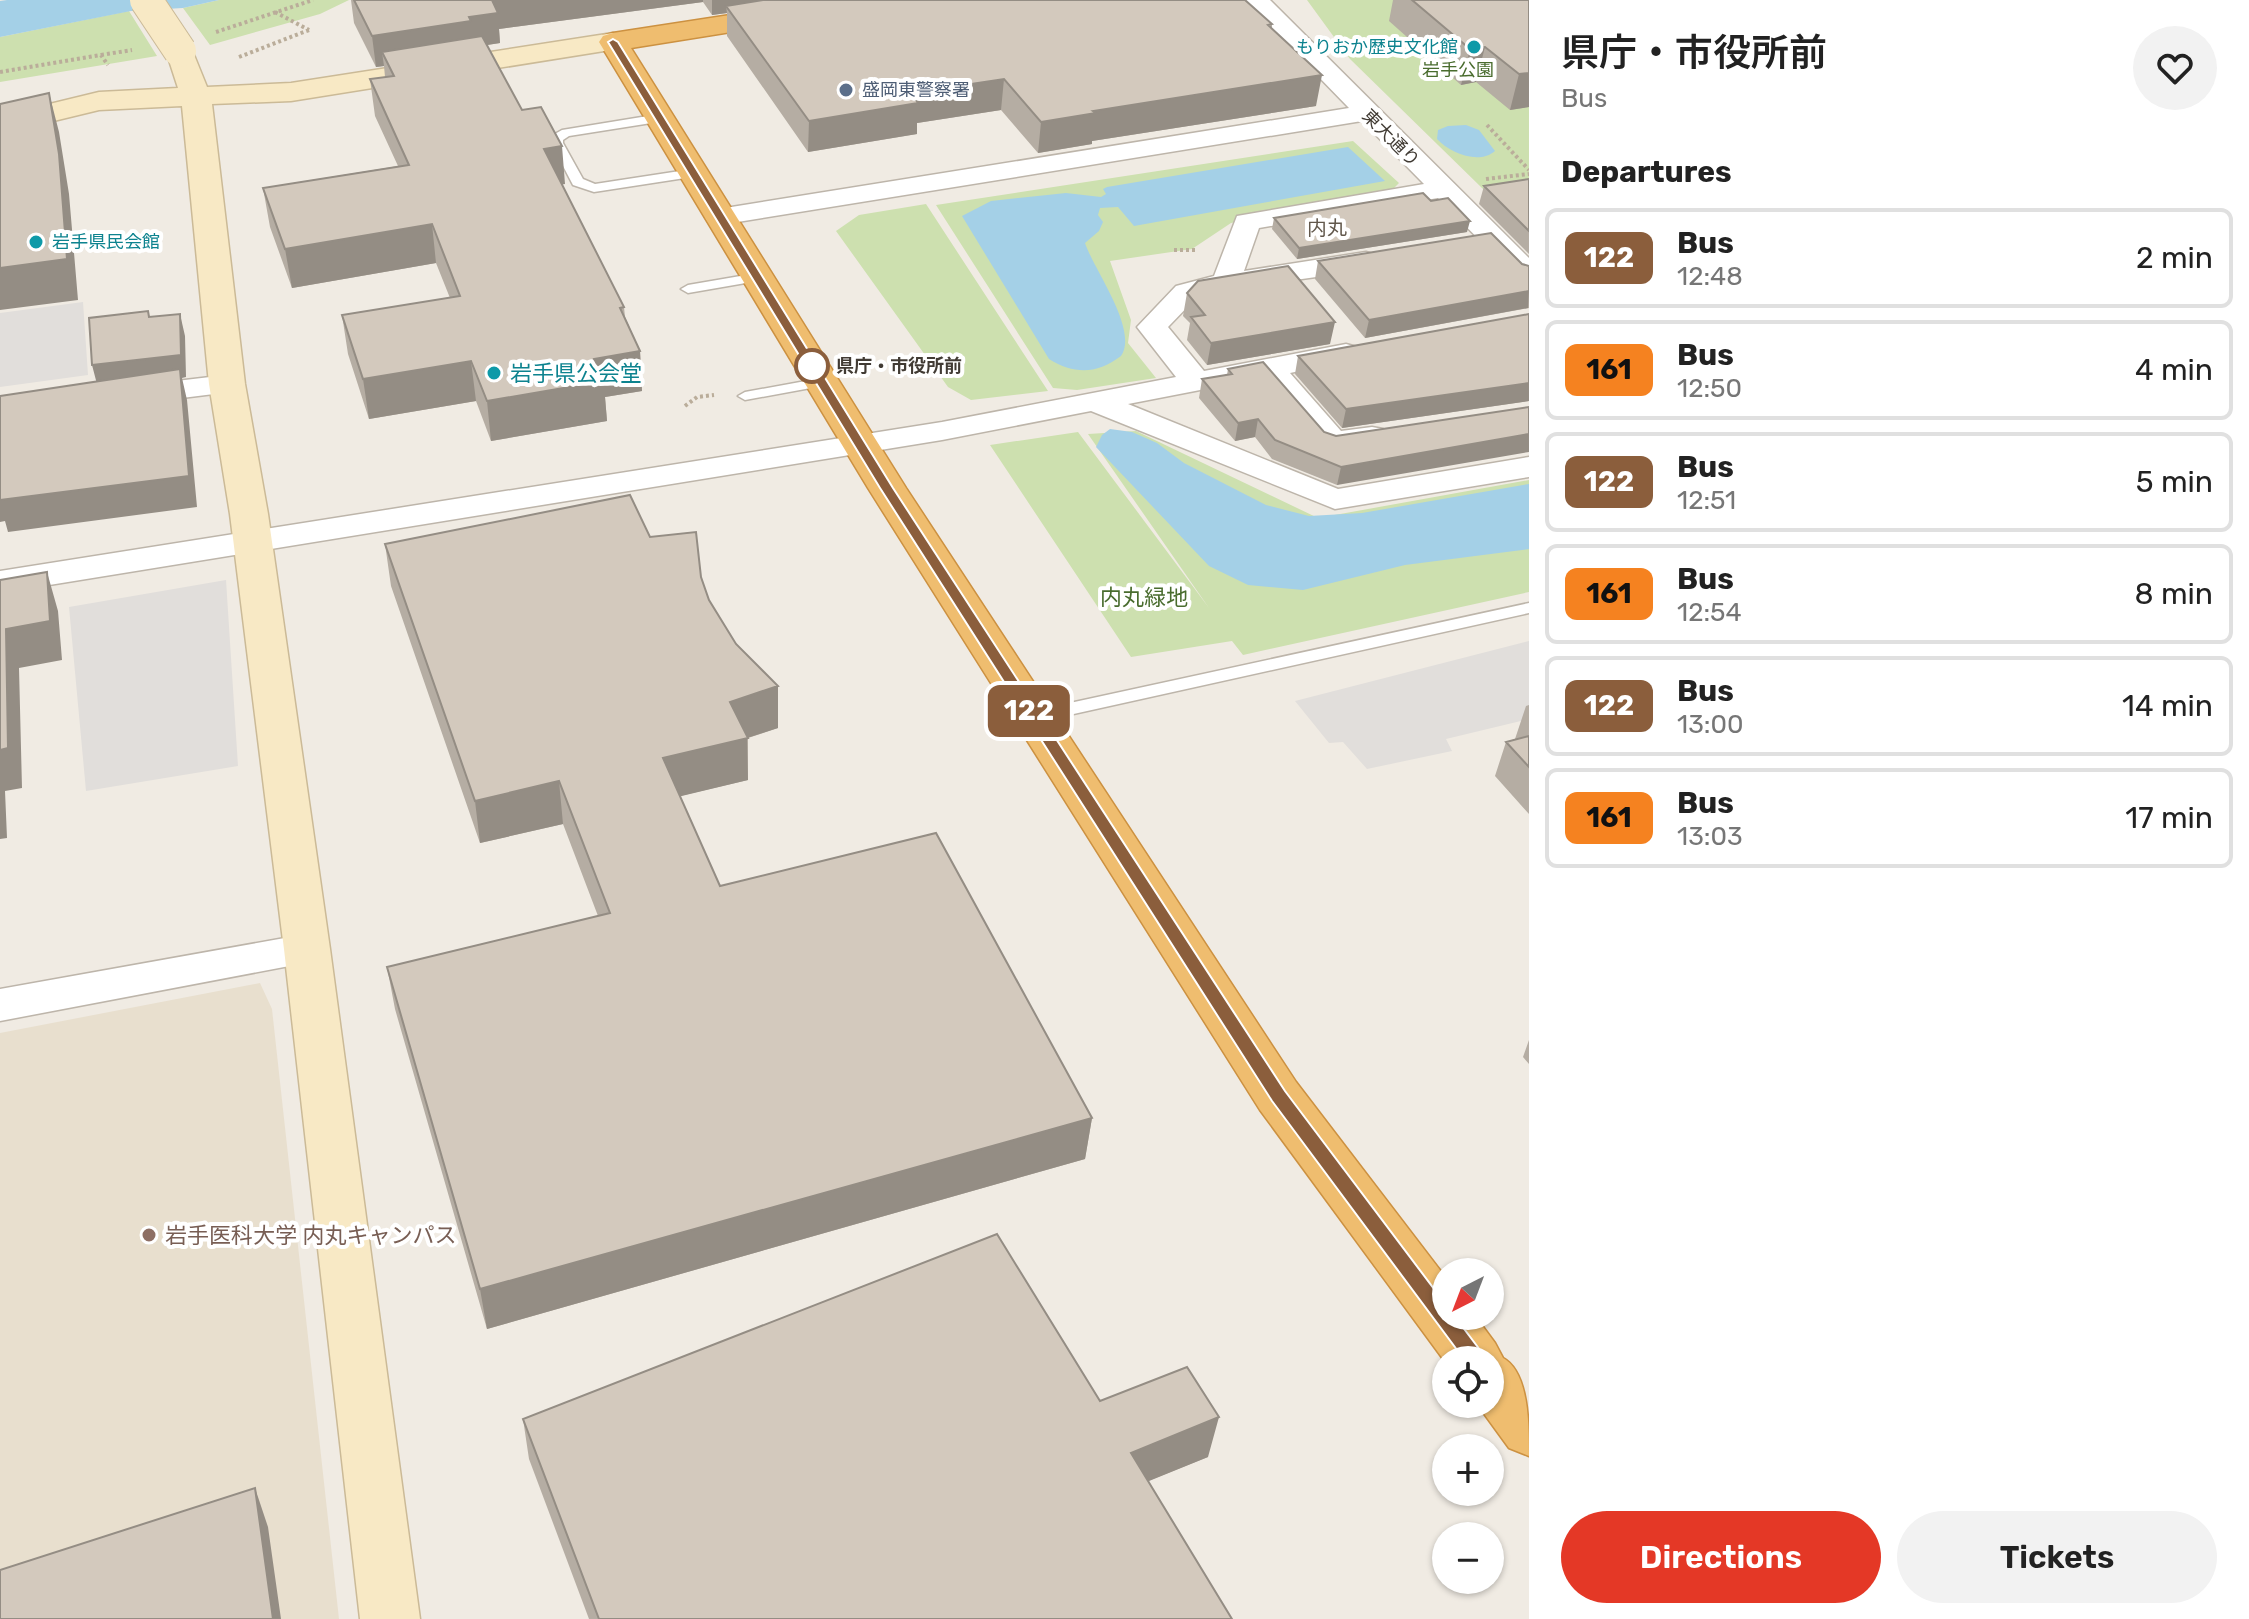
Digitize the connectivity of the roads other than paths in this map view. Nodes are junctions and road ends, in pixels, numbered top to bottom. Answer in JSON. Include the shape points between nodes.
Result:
{"nodes":[{"id":1,"x":146,"y":0,"type":"edge"},
{"id":2,"x":882,"y":0,"type":"edge"},
{"id":3,"x":1256,"y":0,"type":"edge"},
{"id":4,"x":613,"y":42,"type":"junction"},
{"id":5,"x":196,"y":96,"type":"junction"},
{"id":6,"x":1366,"y":113,"type":"junction"},
{"id":7,"x":660,"y":118,"type":"junction"},
{"id":8,"x":0,"y":125,"type":"edge"},
{"id":9,"x":693,"y":173,"type":"junction"},
{"id":10,"x":1442,"y":189,"type":"junction"},
{"id":11,"x":719,"y":217,"type":"junction"},
{"id":12,"x":1492,"y":239,"type":"junction"},
{"id":13,"x":1455,"y":245,"type":"edge"},
{"id":14,"x":1268,"y":248,"type":"junction"},
{"id":15,"x":1395,"y":256,"type":"edge"},
{"id":16,"x":1529,"y":274,"type":"edge"},
{"id":17,"x":758,"y":277,"type":"junction"},
{"id":18,"x":1226,"y":282,"type":"junction"},
{"id":19,"x":688,"y":289,"type":"dead end"},
{"id":20,"x":1309,"y":296,"type":"edge"},
{"id":21,"x":1356,"y":342,"type":"edge"},
{"id":22,"x":1269,"y":368,"type":"junction"},
{"id":23,"x":822,"y":382,"type":"junction"},
{"id":24,"x":1181,"y":383,"type":"junction"},
{"id":25,"x":227,"y":384,"type":"junction"},
{"id":26,"x":745,"y":396,"type":"dead end"},
{"id":27,"x":104,"y":399,"type":"edge"},
{"id":28,"x":1095,"y":402,"type":"junction"},
{"id":29,"x":1408,"y":431,"type":"edge"},
{"id":30,"x":860,"y":445,"type":"junction"},
{"id":31,"x":1214,"y":450,"type":"junction"},
{"id":32,"x":1529,"y":467,"type":"edge"},
{"id":33,"x":252,"y":542,"type":"junction"},
{"id":34,"x":0,"y":582,"type":"edge"},
{"id":35,"x":1529,"y":608,"type":"edge"},
{"id":36,"x":1033,"y":717,"type":"junction"},
{"id":37,"x":307,"y":949,"type":"junction"},
{"id":38,"x":0,"y":1005,"type":"edge"},
{"id":39,"x":1466,"y":1346,"type":"edge"},
{"id":40,"x":1504,"y":1397,"type":"edge"},
{"id":41,"x":1529,"y":1430,"type":"edge"},
{"id":42,"x":390,"y":1619,"type":"edge"}],
"edges":[{"from":1,"to":5,"type":"street","bridge":true,"via":[[180,51]]},
{"from":2,"to":4,"type":"highway"},
{"from":3,"to":6,"type":"street","name":"東大通り"},
{"from":4,"to":5,"type":"street","via":[[291,92]]},
{"from":4,"to":7,"type":"highway"},
{"from":5,"to":8,"type":"street","via":[[99,101]]},
{"from":5,"to":25,"type":"street"},
{"from":6,"to":10,"type":"street","name":"東大通り"},
{"from":6,"to":11,"type":"street"},
{"from":7,"to":9,"type":"highway"},
{"from":7,"to":9,"type":"lane","via":[[566,133],[557,143],[584,186]]},
{"from":9,"to":11,"type":"highway"},
{"from":10,"to":12,"type":"street","name":"東大通り"},
{"from":10,"to":14,"type":"street"},
{"from":11,"to":17,"type":"highway"},
{"from":12,"to":13,"type":"street"},
{"from":12,"to":16,"type":"street","name":"東大通り"},
{"from":14,"to":15,"type":"street"},
{"from":14,"to":18,"type":"street"},
{"from":14,"to":18,"type":"street"},
{"from":14,"to":20,"type":"street"},
{"from":17,"to":19,"type":"lane"},
{"from":17,"to":23,"type":"highway"},
{"from":18,"to":24,"type":"street","via":[[1186,292],[1152,327]]},
{"from":21,"to":22,"type":"street"},
{"from":22,"to":24,"type":"street"},
{"from":22,"to":29,"type":"street","via":[[1333,442]]},
{"from":23,"to":26,"type":"lane"},
{"from":23,"to":30,"type":"highway"},
{"from":24,"to":28,"type":"street"},
{"from":24,"to":31,"type":"street"},
{"from":25,"to":27,"type":"street"},
{"from":25,"to":33,"type":"street"},
{"from":28,"to":30,"type":"street"},
{"from":28,"to":31,"type":"street"},
{"from":30,"to":33,"type":"street"},
{"from":30,"to":36,"type":"highway"},
{"from":31,"to":32,"type":"street","via":[[1335,499]]},
{"from":33,"to":34,"type":"street"},
{"from":33,"to":37,"type":"street"},
{"from":35,"to":36,"type":"lane"},
{"from":36,"to":39,"type":"highway","via":[[1278,1096]]},
{"from":37,"to":38,"type":"street"},
{"from":37,"to":42,"type":"street"},
{"from":40,"to":41,"type":"highway"}]}
